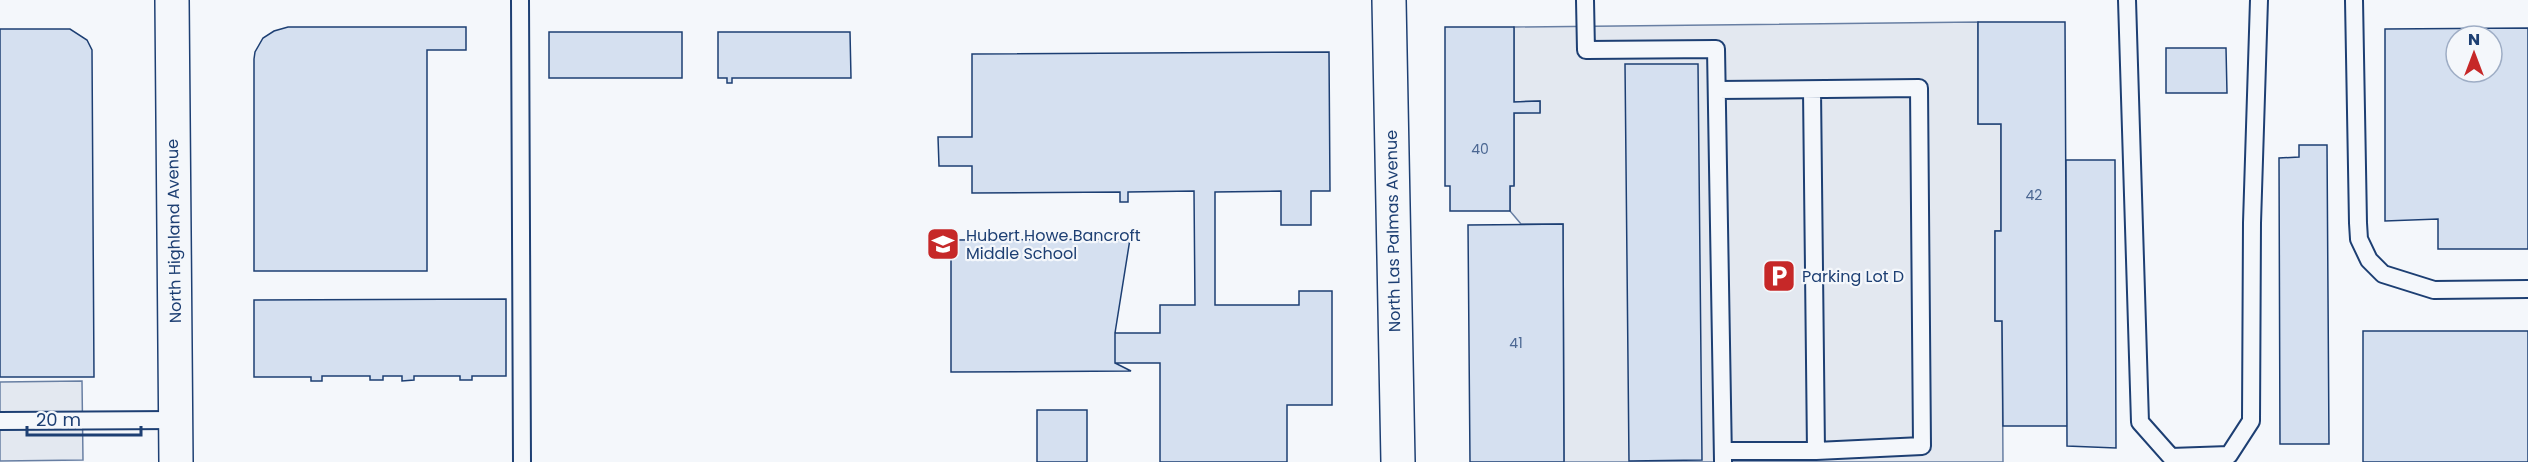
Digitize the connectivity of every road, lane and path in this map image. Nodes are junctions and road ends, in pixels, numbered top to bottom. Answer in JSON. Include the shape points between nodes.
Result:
{"nodes":[{"id":1,"x":172,"y":0,"type":"edge"},
{"id":2,"x":520,"y":0,"type":"edge"},
{"id":3,"x":1389,"y":0,"type":"edge"},
{"id":4,"x":1585,"y":0,"type":"edge"},
{"id":5,"x":2127,"y":0,"type":"edge"},
{"id":6,"x":2259,"y":0,"type":"edge"},
{"id":7,"x":2354,"y":0,"type":"edge"},
{"id":8,"x":1717,"y":90,"type":"junction"},
{"id":9,"x":1812,"y":90,"type":"junction"},
{"id":10,"x":2528,"y":289,"type":"edge"},
{"id":11,"x":176,"y":420,"type":"junction"},
{"id":12,"x":0,"y":421,"type":"edge"},
{"id":13,"x":1816,"y":451,"type":"junction"},
{"id":14,"x":1723,"y":456,"type":"edge"},
{"id":15,"x":176,"y":462,"type":"edge"},
{"id":16,"x":522,"y":462,"type":"edge"},
{"id":17,"x":1398,"y":462,"type":"edge"}],
"edges":[{"from":1,"to":11,"type":"main road","name":"North Highland Avenue"},
{"from":2,"to":16,"type":"lane"},
{"from":3,"to":17,"type":"main road","name":"North Las Palmas Avenue"},
{"from":4,"to":8,"type":"lane","via":[[1586,50],[1716,49]]},
{"from":5,"to":6,"type":"lane","via":[[2140,422],[2171,457],[2229,455],[2251,421]]},
{"from":7,"to":10,"type":"lane","via":[[2358,231],[2369,260],[2383,274],[2434,290]]},
{"from":8,"to":9,"type":"lane"},
{"from":8,"to":14,"type":"lane"},
{"from":9,"to":13,"type":"lane"},
{"from":9,"to":13,"type":"lane","via":[[1919,88],[1920,100],[1922,446]]},
{"from":11,"to":12,"type":"lane"},
{"from":11,"to":15,"type":"main road","name":"North Highland Avenue"},
{"from":13,"to":14,"type":"lane"}]}
